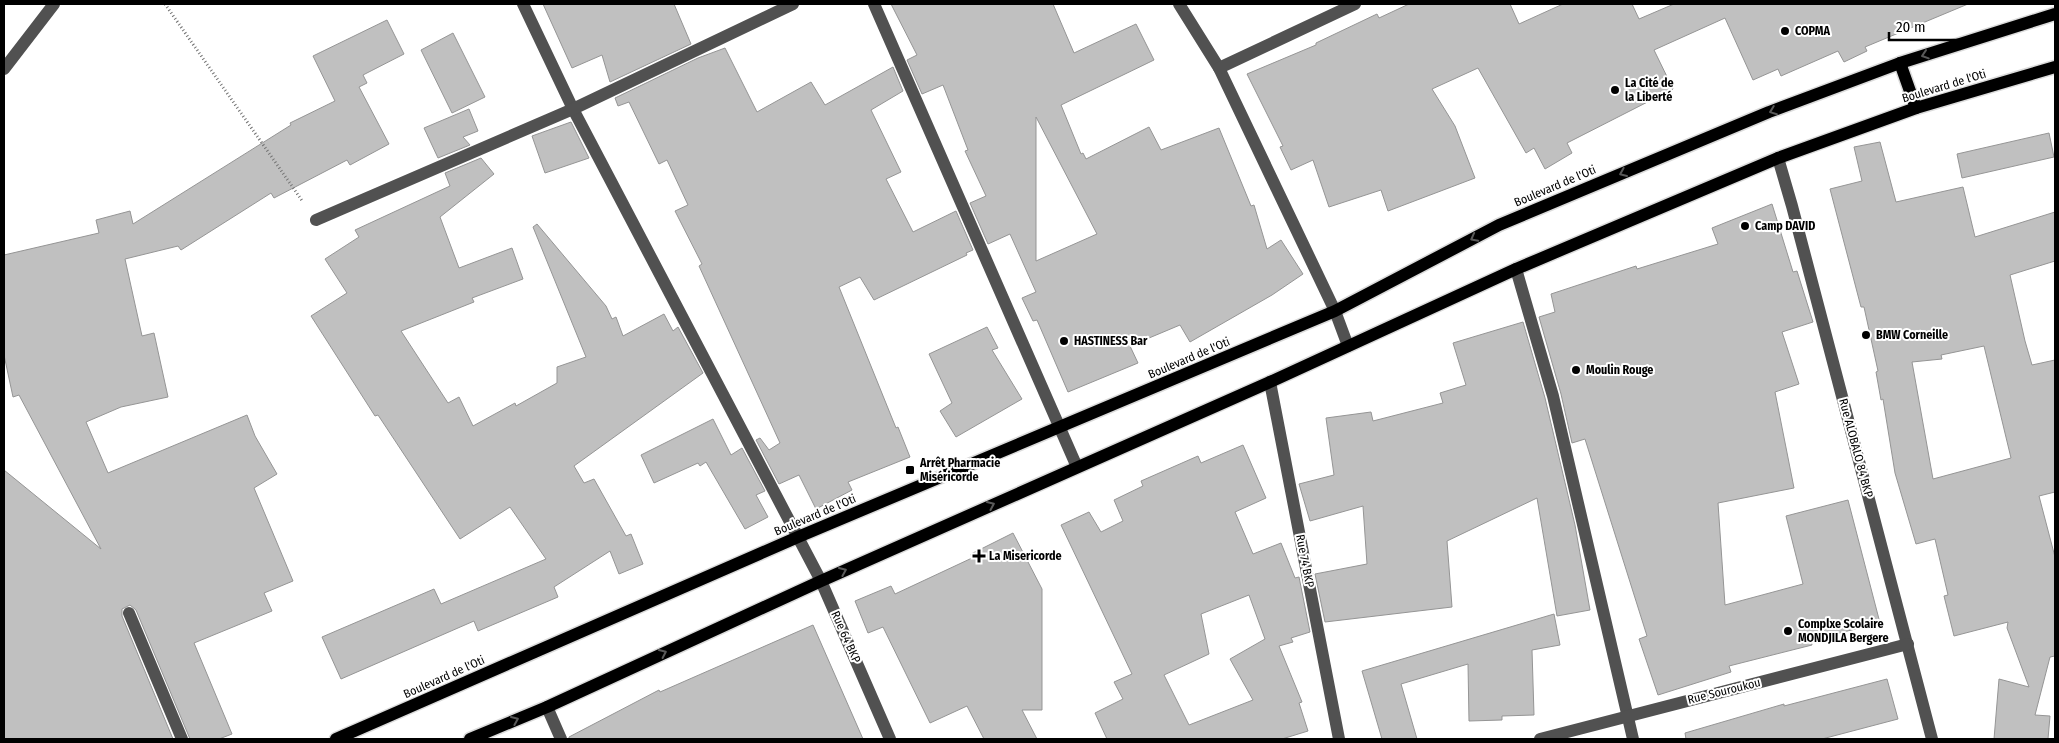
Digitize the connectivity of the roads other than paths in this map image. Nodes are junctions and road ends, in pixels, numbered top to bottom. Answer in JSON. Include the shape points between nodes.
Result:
{"nodes":[{"id":1,"x":54,"y":4,"type":"edge"},
{"id":2,"x":523,"y":4,"type":"edge"},
{"id":3,"x":793,"y":4,"type":"edge"},
{"id":4,"x":874,"y":4,"type":"edge"},
{"id":5,"x":1179,"y":4,"type":"edge"},
{"id":6,"x":1355,"y":4,"type":"edge"},
{"id":7,"x":2055,"y":14,"type":"edge"},
{"id":8,"x":1900,"y":63,"type":"junction"},
{"id":9,"x":2055,"y":67,"type":"edge"},
{"id":10,"x":1219,"y":68,"type":"junction"},
{"id":11,"x":4,"y":69,"type":"edge"},
{"id":12,"x":1916,"y":108,"type":"junction"},
{"id":13,"x":573,"y":109,"type":"junction"},
{"id":14,"x":1778,"y":158,"type":"junction"},
{"id":15,"x":316,"y":220,"type":"road end"},
{"id":16,"x":1516,"y":269,"type":"junction"},
{"id":17,"x":1335,"y":311,"type":"junction"},
{"id":18,"x":1348,"y":346,"type":"junction"},
{"id":19,"x":1270,"y":382,"type":"junction"},
{"id":20,"x":1061,"y":426,"type":"junction"},
{"id":21,"x":1077,"y":467,"type":"junction"},
{"id":22,"x":798,"y":537,"type":"junction"},
{"id":23,"x":821,"y":581,"type":"junction"},
{"id":24,"x":129,"y":613,"type":"dead end"},
{"id":25,"x":1908,"y":644,"type":"junction"},
{"id":26,"x":547,"y":707,"type":"junction"},
{"id":27,"x":1628,"y":715,"type":"junction"},
{"id":28,"x":182,"y":739,"type":"edge"},
{"id":29,"x":336,"y":739,"type":"edge"},
{"id":30,"x":470,"y":739,"type":"edge"},
{"id":31,"x":561,"y":739,"type":"edge"},
{"id":32,"x":890,"y":739,"type":"edge"},
{"id":33,"x":1340,"y":739,"type":"edge"},
{"id":34,"x":1540,"y":739,"type":"edge"},
{"id":35,"x":1633,"y":739,"type":"edge"},
{"id":36,"x":1932,"y":739,"type":"edge"}],
"edges":[{"from":1,"to":11,"type":"street"},
{"from":2,"to":13,"type":"street","name":"Rue 64 BKP"},
{"from":3,"to":13,"type":"street"},
{"from":4,"to":20,"type":"street"},
{"from":5,"to":10,"type":"street"},
{"from":6,"to":10,"type":"street"},
{"from":7,"to":8,"type":"main road","name":"Boulevard de l'Oti","one_way":true},
{"from":8,"to":12,"type":"main road"},
{"from":8,"to":17,"type":"main road","name":"Boulevard de l'Oti","one_way":true,"via":[[1769,112],[1499,225]]},
{"from":9,"to":12,"type":"main road","name":"Boulevard de l'Oti"},
{"from":10,"to":17,"type":"street"},
{"from":12,"to":14,"type":"main road","name":"Boulevard de l'Oti"},
{"from":13,"to":15,"type":"street"},
{"from":13,"to":22,"type":"street","name":"Rue 64 BKP"},
{"from":14,"to":16,"type":"main road","name":"Boulevard de l'Oti"},
{"from":14,"to":25,"type":"street","name":"Rue ALOBALO 84 BKP"},
{"from":16,"to":18,"type":"main road","name":"Boulevard de l'Oti"},
{"from":16,"to":27,"type":"street","via":[[1553,396]]},
{"from":17,"to":18,"type":"street"},
{"from":17,"to":20,"type":"main road","name":"Boulevard de l'Oti"},
{"from":18,"to":19,"type":"main road","name":"Boulevard de l'Oti"},
{"from":19,"to":21,"type":"main road","name":"Boulevard de l'Oti"},
{"from":19,"to":33,"type":"street","name":"Rue 74 BKP"},
{"from":20,"to":21,"type":"street"},
{"from":20,"to":22,"type":"main road","name":"Boulevard de l'Oti"},
{"from":23,"to":21,"type":"main road","name":"Boulevard de l'Oti","one_way":true},
{"from":22,"to":23,"type":"street","name":"Rue 64 BKP"},
{"from":22,"to":29,"type":"main road","name":"Boulevard de l'Oti"},
{"from":26,"to":23,"type":"main road","name":"Boulevard de l'Oti","one_way":true},
{"from":23,"to":32,"type":"street","name":"Rue 64 BKP"},
{"from":24,"to":28,"type":"street"},
{"from":25,"to":27,"type":"street","name":"Rue Souroukou"},
{"from":25,"to":36,"type":"street","name":"Rue ALOBALO 84 BKP"},
{"from":30,"to":26,"type":"main road","name":"Boulevard de l'Oti","one_way":true},
{"from":26,"to":31,"type":"street"},
{"from":27,"to":34,"type":"street","name":"Rue Souroukou"},
{"from":27,"to":35,"type":"street"}]}
